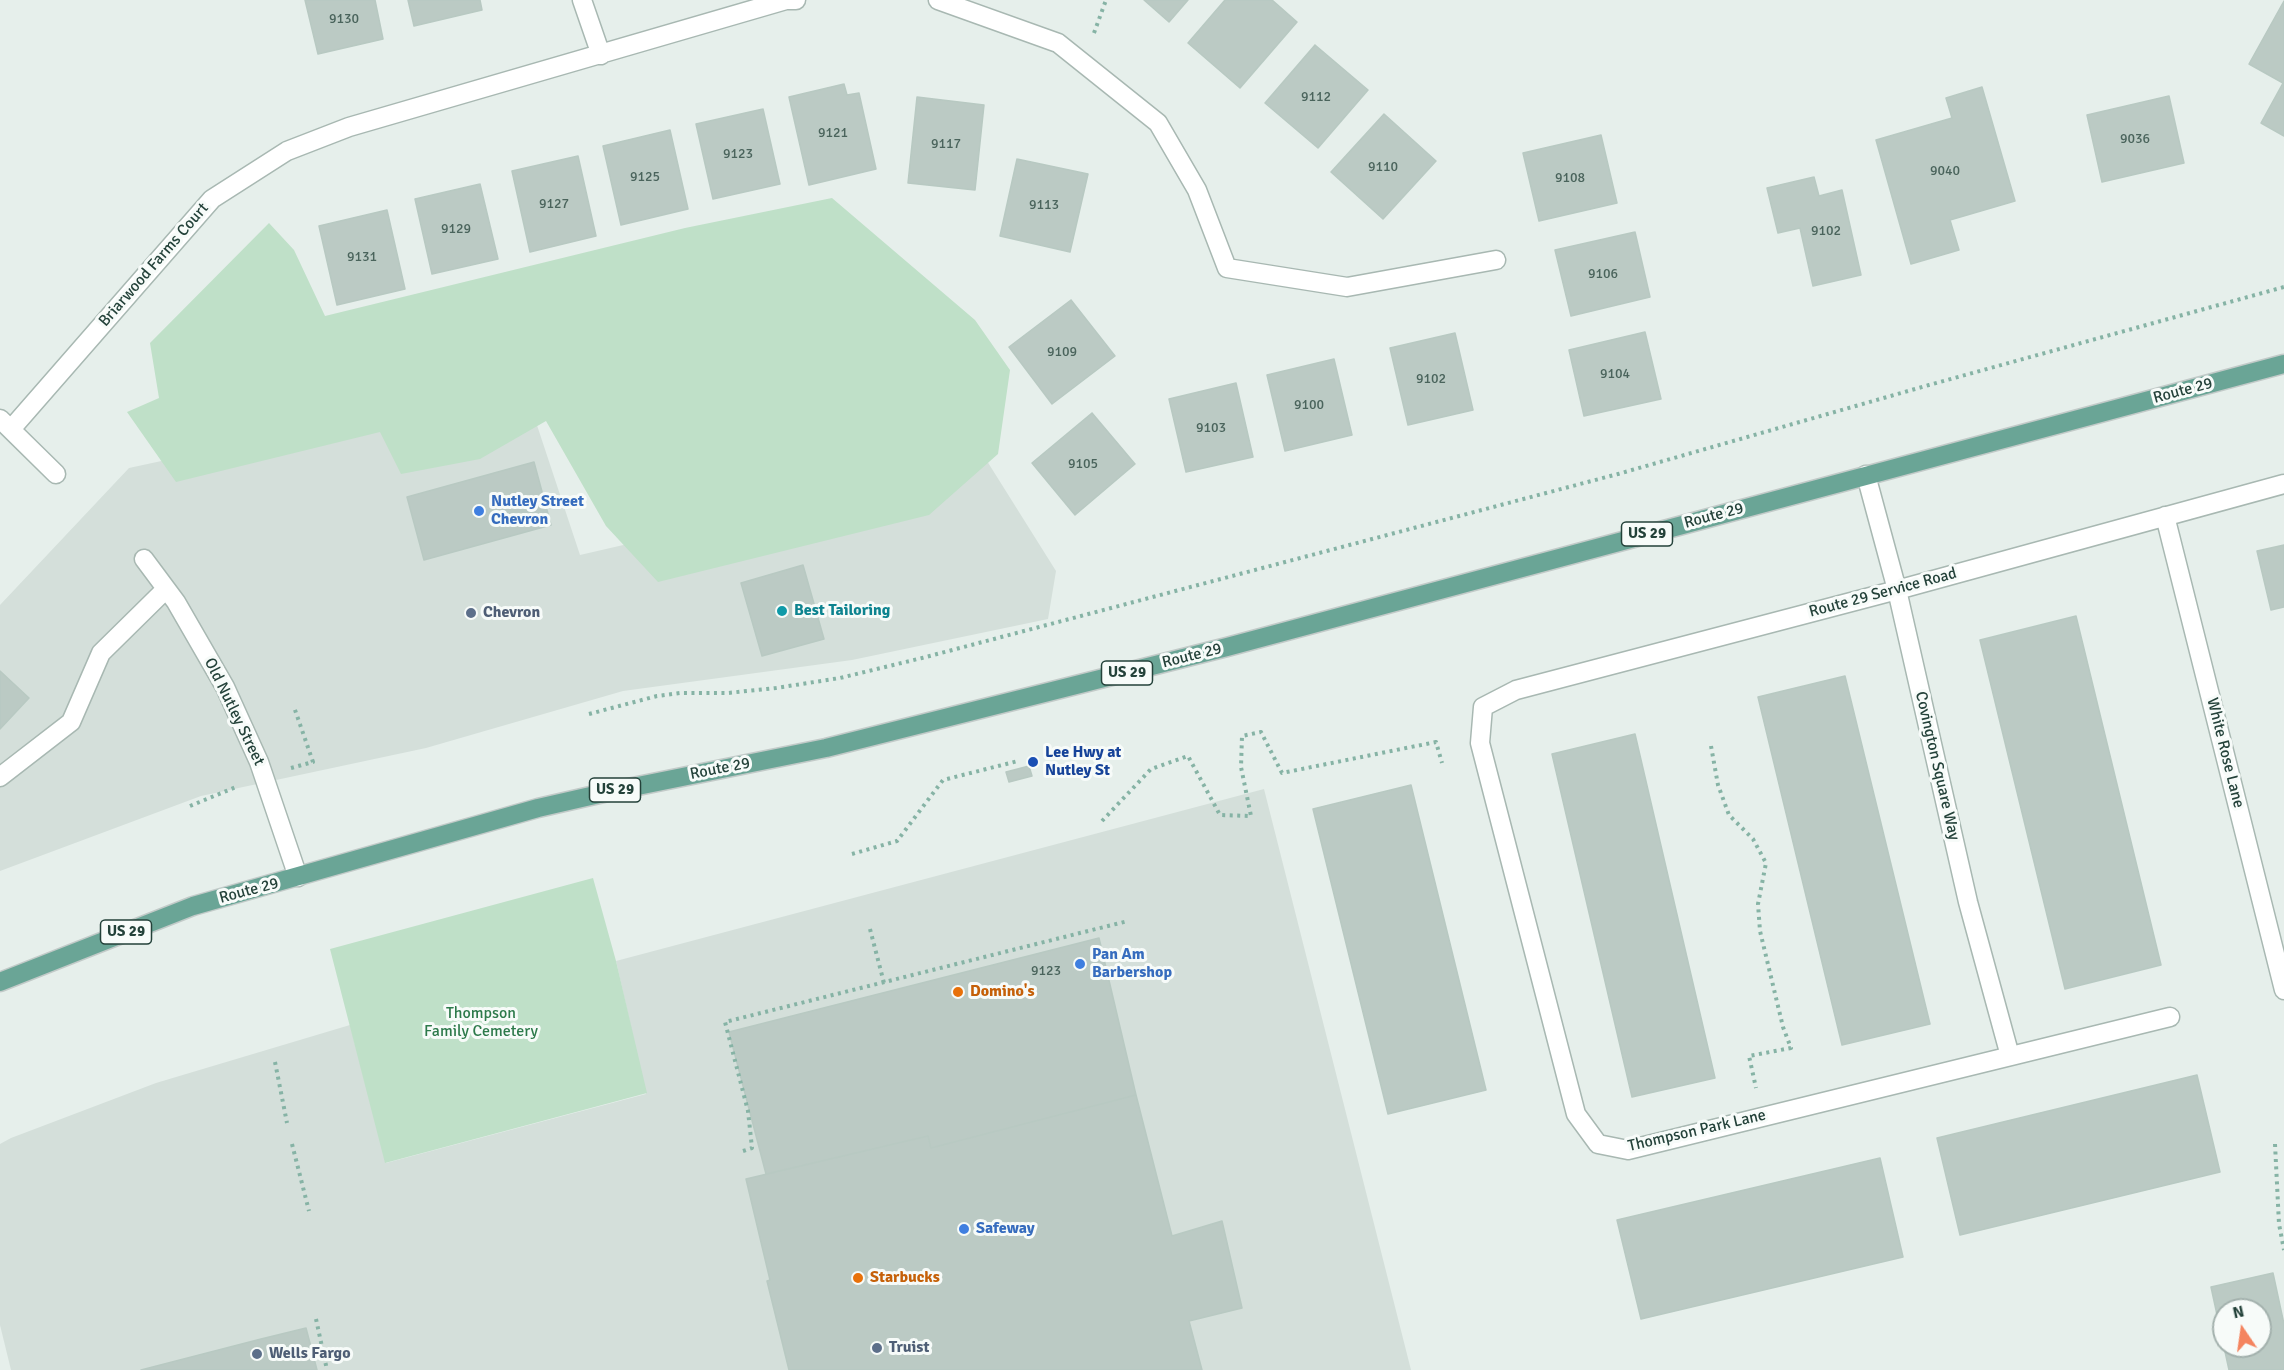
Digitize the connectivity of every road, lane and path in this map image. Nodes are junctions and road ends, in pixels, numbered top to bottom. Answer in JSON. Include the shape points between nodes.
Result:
{"nodes":[{"id":1,"x":582,"y":0,"type":"edge"},
{"id":2,"x":796,"y":0,"type":"edge"},
{"id":3,"x":938,"y":0,"type":"edge"},
{"id":4,"x":601,"y":55,"type":"junction"},
{"id":5,"x":1496,"y":260,"type":"dead end"},
{"id":6,"x":2284,"y":287,"type":"edge"},
{"id":7,"x":2284,"y":364,"type":"edge"},
{"id":8,"x":6,"y":424,"type":"edge"},
{"id":9,"x":57,"y":474,"type":"dead end"},
{"id":10,"x":1866,"y":475,"type":"junction"},
{"id":11,"x":2284,"y":484,"type":"edge"},
{"id":12,"x":2165,"y":516,"type":"junction"},
{"id":13,"x":144,"y":559,"type":"dead end"},
{"id":14,"x":166,"y":589,"type":"junction"},
{"id":15,"x":1897,"y":590,"type":"junction"},
{"id":16,"x":1484,"y":707,"type":"joint"},
{"id":17,"x":589,"y":714,"type":"dead end"},
{"id":18,"x":1711,"y":746,"type":"dead end"},
{"id":19,"x":1018,"y":761,"type":"dead end"},
{"id":20,"x":1442,"y":763,"type":"dead end"},
{"id":21,"x":0,"y":777,"type":"edge"},
{"id":22,"x":1102,"y":821,"type":"dead end"},
{"id":23,"x":852,"y":854,"type":"dead end"},
{"id":24,"x":298,"y":877,"type":"junction"},
{"id":25,"x":1128,"y":921,"type":"dead end"},
{"id":26,"x":870,"y":929,"type":"dead end"},
{"id":27,"x":0,"y":982,"type":"edge"},
{"id":28,"x":884,"y":983,"type":"junction"},
{"id":29,"x":2284,"y":990,"type":"edge"},
{"id":30,"x":2170,"y":1017,"type":"dead end"},
{"id":31,"x":2010,"y":1056,"type":"junction"},
{"id":32,"x":276,"y":1062,"type":"dead end"},
{"id":33,"x":1763,"y":1116,"type":"junction"},
{"id":34,"x":287,"y":1123,"type":"dead end"},
{"id":35,"x":292,"y":1144,"type":"dead end"},
{"id":36,"x":2275,"y":1144,"type":"dead end"},
{"id":37,"x":743,"y":1151,"type":"dead end"},
{"id":38,"x":309,"y":1211,"type":"dead end"},
{"id":39,"x":2284,"y":1250,"type":"edge"},
{"id":40,"x":316,"y":1319,"type":"dead end"},
{"id":41,"x":327,"y":1370,"type":"edge"}],
"edges":[{"from":1,"to":4,"type":"street"},
{"from":2,"to":4,"type":"street","name":"Briarwood Farms Court"},
{"from":3,"to":5,"type":"street","via":[[1058,43],[1158,123],[1197,190],[1227,268],[1347,287]]},
{"from":4,"to":8,"type":"street","name":"Briarwood Farms Court","via":[[349,127],[287,151],[212,199]]},
{"from":6,"to":17,"type":"path","via":[[1606,477],[933,655],[840,678],[728,693],[657,696]]},
{"from":7,"to":10,"type":"main road","name":"Route 29","number":"US 29"},
{"from":8,"to":9,"type":"street"},
{"from":10,"to":15,"type":"street","name":"Covington Square Way"},
{"from":10,"to":24,"type":"main road","name":"Route 29","number":"US 29","via":[[1227,647],[826,748],[538,808]]},
{"from":11,"to":12,"type":"street","name":"Route 29 Service Road"},
{"from":12,"to":15,"type":"street","name":"Route 29 Service Road"},
{"from":12,"to":29,"type":"street","name":"White Rose Lane"},
{"from":13,"to":14,"type":"street","name":"Old Nutley Street"},
{"from":14,"to":21,"type":"street","via":[[101,653],[71,722]]},
{"from":14,"to":24,"type":"street","name":"Old Nutley Street","via":[[225,687],[259,762]]},
{"from":15,"to":16,"type":"street","name":"Route 29 Service Road","via":[[1516,690]]},
{"from":15,"to":31,"type":"street","name":"Covington Square Way","via":[[1968,902]]},
{"from":16,"to":33,"type":"street","name":"Thompson Park Lane","via":[[1480,743],[1576,1114],[1598,1144],[1628,1150]]},
{"from":18,"to":33,"type":"path","via":[[1718,785],[1729,815],[1753,839],[1766,863],[1758,904],[1760,931],[1791,1048],[1749,1056]]},
{"from":19,"to":23,"type":"path","via":[[943,780],[897,841]]},
{"from":20,"to":22,"type":"path","via":[[1436,741],[1282,773],[1261,732],[1242,736],[1241,767],[1251,816],[1220,815],[1188,756],[1151,769]]},
{"from":24,"to":27,"type":"main road","name":"Route 29","number":"US 29","via":[[193,906]]},
{"from":25,"to":28,"type":"path"},
{"from":26,"to":28,"type":"path"},
{"from":28,"to":37,"type":"path","via":[[725,1022],[748,1112],[752,1148]]},
{"from":30,"to":31,"type":"street","name":"Thompson Park Lane"},
{"from":31,"to":33,"type":"street","name":"Thompson Park Lane"},
{"from":32,"to":34,"type":"path"},
{"from":35,"to":38,"type":"path"},
{"from":36,"to":39,"type":"path"},
{"from":40,"to":41,"type":"path"}]}
